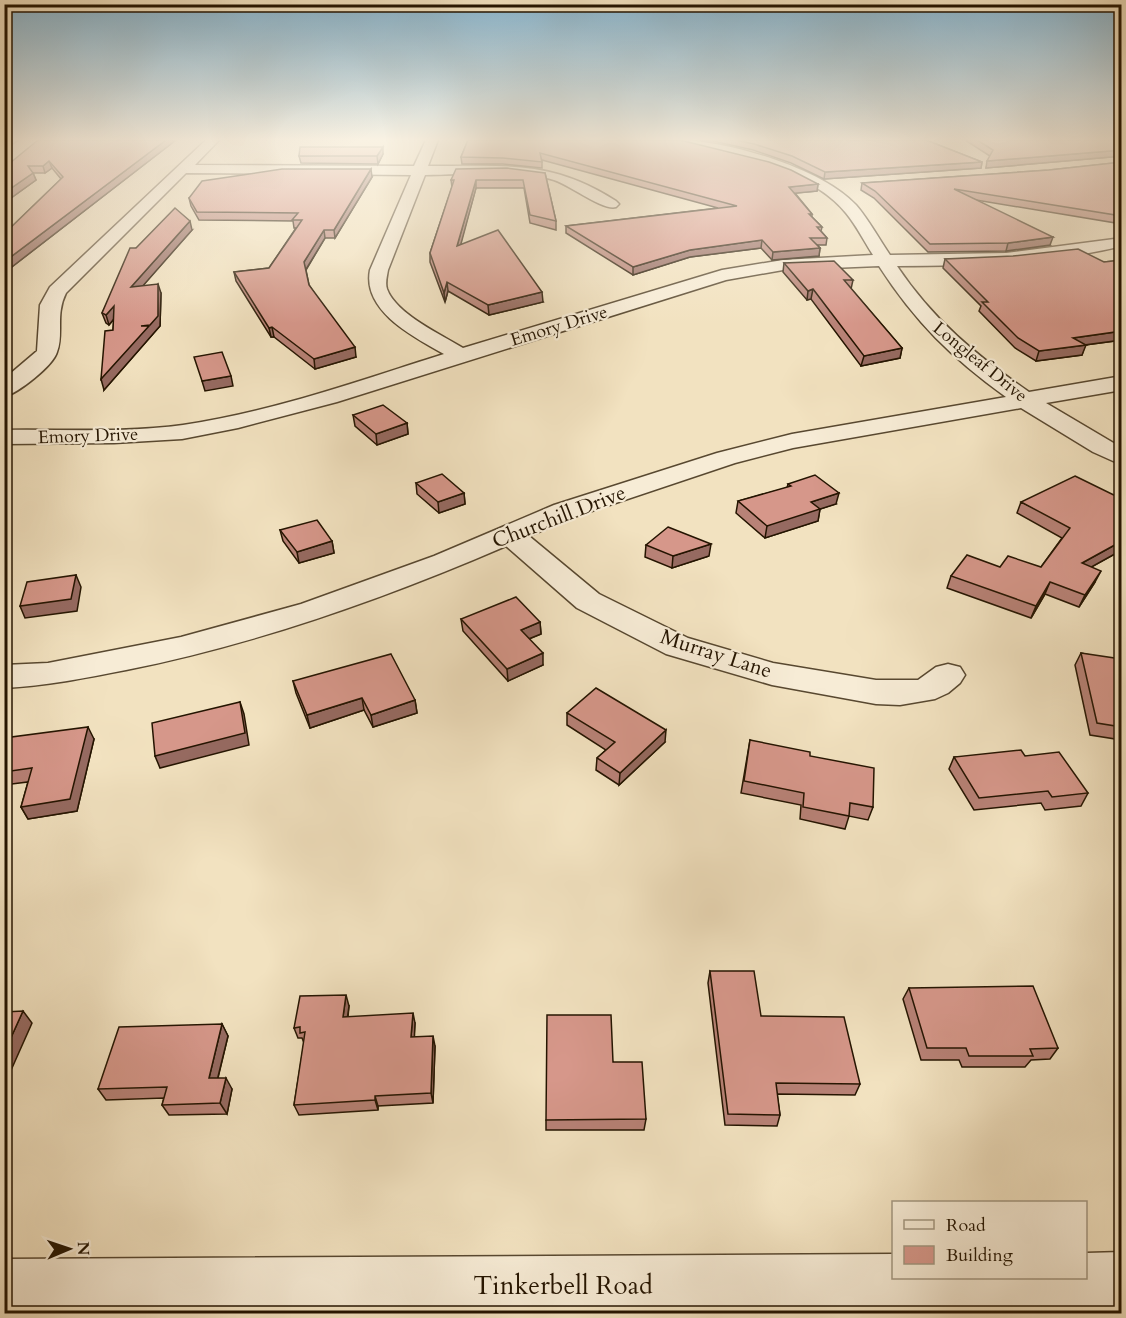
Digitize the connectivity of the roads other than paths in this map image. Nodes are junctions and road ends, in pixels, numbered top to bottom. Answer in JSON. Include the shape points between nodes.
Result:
{"nodes":[{"id":1,"x":148,"y":202,"type":"edge"},
{"id":2,"x":406,"y":202,"type":"edge"},
{"id":3,"x":607,"y":202,"type":"edge"},
{"id":4,"x":842,"y":202,"type":"edge"},
{"id":5,"x":611,"y":204,"type":"dead end"},
{"id":6,"x":1118,"y":242,"type":"dead end"},
{"id":7,"x":884,"y":260,"type":"junction"},
{"id":8,"x":461,"y":357,"type":"junction"},
{"id":9,"x":1122,"y":383,"type":"edge"},
{"id":10,"x":4,"y":390,"type":"edge"},
{"id":11,"x":1027,"y":400,"type":"junction"},
{"id":12,"x":4,"y":437,"type":"edge"},
{"id":13,"x":1122,"y":458,"type":"edge"},
{"id":14,"x":509,"y":534,"type":"junction"},
{"id":15,"x":948,"y":675,"type":"dead end"},
{"id":16,"x":4,"y":677,"type":"edge"},
{"id":17,"x":1122,"y":1281,"type":"edge"},
{"id":18,"x":4,"y":1288,"type":"edge"}],
"edges":[{"from":1,"to":10,"type":"street","via":[[57,291],[50,305],[47,352]]},
{"from":2,"to":8,"type":"street","via":[[379,270],[377,287],[406,321]]},
{"from":3,"to":5,"type":"street"},
{"from":4,"to":7,"type":"street","name":"Longleaf Drive"},
{"from":6,"to":7,"type":"street","name":"Emory Drive","via":[[1032,257]]},
{"from":7,"to":8,"type":"street","name":"Emory Drive","via":[[787,263],[740,271]]},
{"from":7,"to":11,"type":"street","name":"Longleaf Drive","via":[[910,299],[939,332]]},
{"from":8,"to":12,"type":"street","name":"Emory Drive","via":[[328,398],[182,432]]},
{"from":9,"to":11,"type":"street","name":"Churchill Drive"},
{"from":11,"to":13,"type":"street","name":"Longleaf Drive"},
{"from":11,"to":14,"type":"street","name":"Churchill Drive","via":[[792,441],[737,455],[564,511]]},
{"from":14,"to":15,"type":"street","name":"Murray Lane","via":[[588,601],[677,646],[772,674],[876,692],[923,691]]},
{"from":14,"to":16,"type":"street","name":"Churchill Drive","via":[[312,611],[192,645],[48,674]]},
{"from":17,"to":18,"type":"street","name":"Tinkerbell Road"}]}
